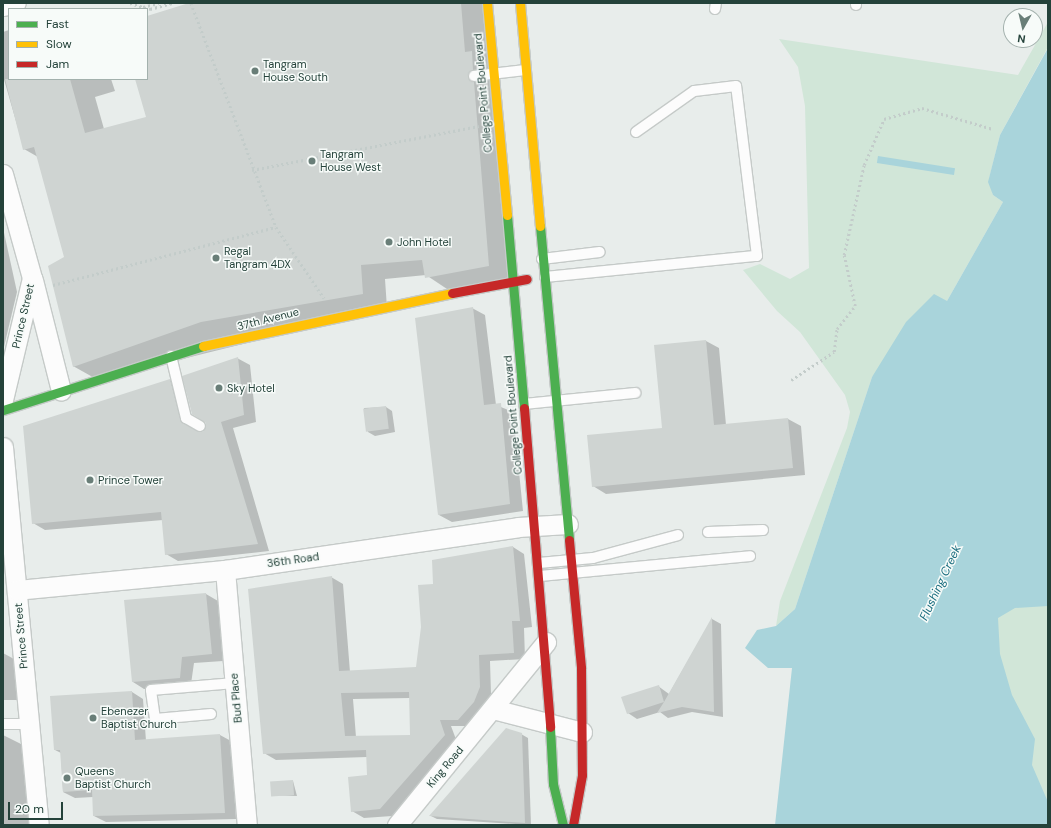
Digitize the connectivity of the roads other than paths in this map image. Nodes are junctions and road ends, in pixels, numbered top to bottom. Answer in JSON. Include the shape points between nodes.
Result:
{"nodes":[{"id":1,"x":16,"y":3,"type":"edge"},
{"id":2,"x":487,"y":3,"type":"edge"},
{"id":3,"x":520,"y":3,"type":"edge"},
{"id":4,"x":3,"y":6,"type":"edge"},
{"id":5,"x":526,"y":70,"type":"junction"},
{"id":6,"x":494,"y":74,"type":"junction"},
{"id":7,"x":474,"y":76,"type":"dead end"},
{"id":8,"x":636,"y":132,"type":"dead end"},
{"id":9,"x":3,"y":174,"type":"edge"},
{"id":10,"x":600,"y":252,"type":"dead end"},
{"id":11,"x":542,"y":259,"type":"junction"},
{"id":12,"x":544,"y":276,"type":"junction"},
{"id":13,"x":32,"y":278,"type":"junction"},
{"id":14,"x":513,"y":281,"type":"junction"},
{"id":15,"x":170,"y":356,"type":"junction"},
{"id":16,"x":61,"y":391,"type":"junction"},
{"id":17,"x":635,"y":393,"type":"dead end"},
{"id":18,"x":3,"y":400,"type":"edge"},
{"id":19,"x":557,"y":400,"type":"junction"},
{"id":20,"x":524,"y":404,"type":"junction"},
{"id":21,"x":3,"y":410,"type":"edge"},
{"id":22,"x":200,"y":426,"type":"dead end"},
{"id":23,"x":3,"y":447,"type":"edge"},
{"id":24,"x":568,"y":524,"type":"junction"},
{"id":25,"x":536,"y":526,"type":"junction"},
{"id":26,"x":763,"y":530,"type":"dead end"},
{"id":27,"x":708,"y":532,"type":"dead end"},
{"id":28,"x":678,"y":534,"type":"dead end"},
{"id":29,"x":750,"y":556,"type":"dead end"},
{"id":30,"x":572,"y":560,"type":"junction"},
{"id":31,"x":539,"y":564,"type":"junction"},
{"id":32,"x":225,"y":570,"type":"junction"},
{"id":33,"x":573,"y":572,"type":"junction"},
{"id":34,"x":540,"y":576,"type":"junction"},
{"id":35,"x":17,"y":590,"type":"junction"},
{"id":36,"x":546,"y":642,"type":"junction"},
{"id":37,"x":235,"y":682,"type":"junction"},
{"id":38,"x":493,"y":709,"type":"junction"},
{"id":39,"x":211,"y":714,"type":"dead end"},
{"id":40,"x":3,"y":724,"type":"edge"},
{"id":41,"x":30,"y":724,"type":"junction"},
{"id":42,"x":550,"y":724,"type":"junction"},
{"id":43,"x":582,"y":732,"type":"junction"},
{"id":44,"x":39,"y":825,"type":"edge"},
{"id":45,"x":248,"y":825,"type":"edge"},
{"id":46,"x":397,"y":825,"type":"edge"},
{"id":47,"x":562,"y":825,"type":"edge"},
{"id":48,"x":573,"y":825,"type":"edge"}],
"edges":[{"from":1,"to":4,"type":"street"},
{"from":2,"to":6,"type":"main road","name":"College Point Boulevard"},
{"from":3,"to":5,"type":"main road"},
{"from":5,"to":6,"type":"lane"},
{"from":5,"to":11,"type":"main road"},
{"from":6,"to":7,"type":"lane"},
{"from":6,"to":14,"type":"main road","name":"College Point Boulevard"},
{"from":8,"to":12,"type":"lane","via":[[694,91],[736,86],[757,256]]},
{"from":9,"to":13,"type":"street","name":"Prince Street"},
{"from":10,"to":11,"type":"lane"},
{"from":11,"to":12,"type":"main road"},
{"from":12,"to":14,"type":"main road","name":"37th Avenue"},
{"from":12,"to":19,"type":"main road"},
{"from":13,"to":16,"type":"street","name":"Prince Street"},
{"from":13,"to":18,"type":"street","name":"Prince Street"},
{"from":14,"to":15,"type":"main road","name":"37th Avenue","via":[[299,323]]},
{"from":14,"to":20,"type":"main road","name":"College Point Boulevard"},
{"from":15,"to":16,"type":"main road","name":"37th Avenue"},
{"from":15,"to":22,"type":"lane","via":[[186,418]]},
{"from":16,"to":21,"type":"main road","name":"37th Avenue"},
{"from":17,"to":19,"type":"lane"},
{"from":19,"to":20,"type":"lane"},
{"from":19,"to":24,"type":"main road"},
{"from":20,"to":25,"type":"main road","name":"College Point Boulevard"},
{"from":23,"to":35,"type":"street","name":"Prince Street"},
{"from":24,"to":25,"type":"street","name":"36th Road"},
{"from":24,"to":30,"type":"main road"},
{"from":25,"to":31,"type":"main road","name":"College Point Boulevard"},
{"from":25,"to":32,"type":"street","name":"36th Road"},
{"from":26,"to":27,"type":"lane"},
{"from":28,"to":30,"type":"lane","via":[[592,558]]},
{"from":29,"to":33,"type":"lane"},
{"from":30,"to":31,"type":"lane"},
{"from":30,"to":33,"type":"main road"},
{"from":31,"to":34,"type":"main road","name":"College Point Boulevard"},
{"from":32,"to":35,"type":"street","name":"36th Road"},
{"from":32,"to":37,"type":"street","name":"Bud Place"},
{"from":33,"to":34,"type":"lane"},
{"from":33,"to":43,"type":"main road","via":[[582,668]]},
{"from":34,"to":36,"type":"main road","name":"College Point Boulevard"},
{"from":35,"to":41,"type":"street","name":"Prince Street"},
{"from":36,"to":38,"type":"street","name":"King Road"},
{"from":36,"to":42,"type":"main road","name":"College Point Boulevard"},
{"from":37,"to":39,"type":"lane","via":[[151,690],[155,719]]},
{"from":37,"to":45,"type":"street","name":"Bud Place"},
{"from":38,"to":42,"type":"street"},
{"from":38,"to":46,"type":"street","name":"King Road"},
{"from":40,"to":41,"type":"lane"},
{"from":41,"to":44,"type":"street","name":"Prince Street"},
{"from":42,"to":43,"type":"street"},
{"from":42,"to":47,"type":"main road","name":"College Point Boulevard","via":[[553,784]]},
{"from":43,"to":48,"type":"main road","via":[[582,775]]}]}
